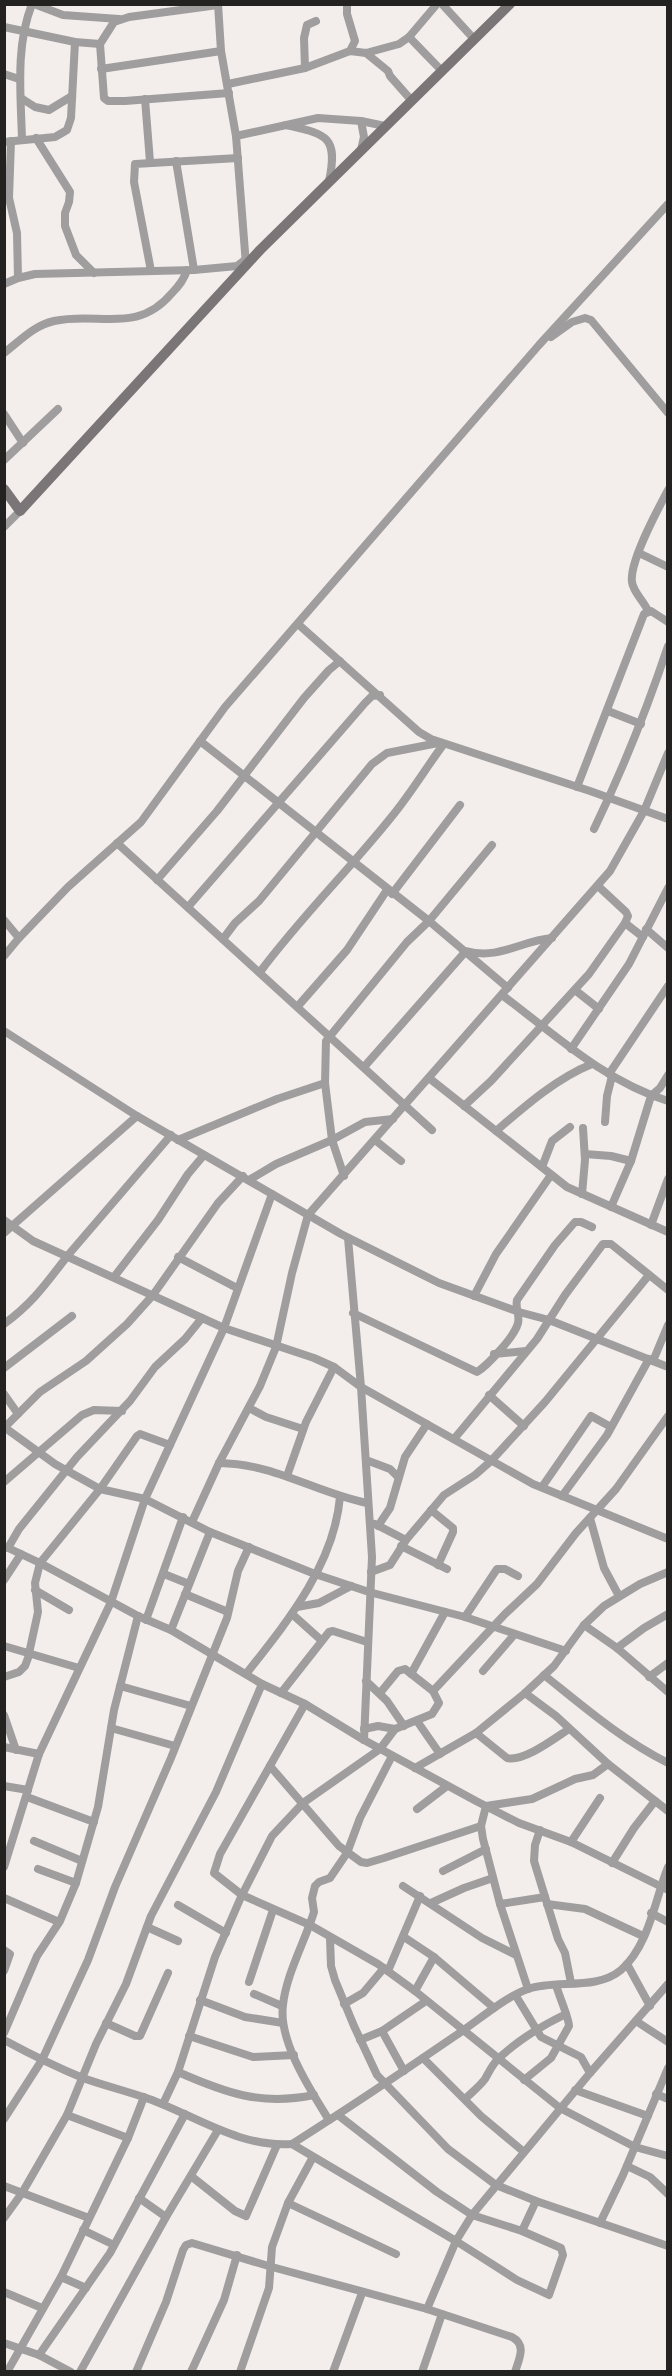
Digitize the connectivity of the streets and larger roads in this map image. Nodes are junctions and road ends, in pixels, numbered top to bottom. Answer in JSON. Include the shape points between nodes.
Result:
{"nodes":[{"id":1,"x":33,"y":4,"type":"edge"},
{"id":2,"x":347,"y":4,"type":"edge"},
{"id":3,"x":437,"y":4,"type":"edge"},
{"id":4,"x":442,"y":4,"type":"edge"},
{"id":5,"x":218,"y":5,"type":"edge"},
{"id":6,"x":506,"y":6,"type":"edge"},
{"id":7,"x":119,"y":19,"type":"junction"},
{"id":8,"x":316,"y":21,"type":"dead end"},
{"id":9,"x":4,"y":27,"type":"edge"},
{"id":10,"x":24,"y":31,"type":"junction"},
{"id":11,"x":409,"y":37,"type":"junction"},
{"id":12,"x":474,"y":39,"type":"junction"},
{"id":13,"x":75,"y":42,"type":"junction"},
{"id":14,"x":100,"y":44,"type":"junction"},
{"id":15,"x":221,"y":51,"type":"junction"},
{"id":16,"x":350,"y":51,"type":"junction"},
{"id":17,"x":366,"y":53,"type":"junction"},
{"id":18,"x":306,"y":68,"type":"junction"},
{"id":19,"x":101,"y":69,"type":"junction"},
{"id":20,"x":442,"y":71,"type":"junction"},
{"id":21,"x":4,"y":74,"type":"edge"},
{"id":22,"x":19,"y":79,"type":"junction"},
{"id":23,"x":229,"y":88,"type":"junction"},
{"id":24,"x":72,"y":96,"type":"junction"},
{"id":25,"x":21,"y":98,"type":"junction"},
{"id":26,"x":145,"y":99,"type":"junction"},
{"id":27,"x":412,"y":101,"type":"junction"},
{"id":28,"x":361,"y":121,"type":"junction"},
{"id":29,"x":286,"y":125,"type":"junction"},
{"id":30,"x":386,"y":126,"type":"junction"},
{"id":31,"x":236,"y":136,"type":"junction"},
{"id":32,"x":36,"y":138,"type":"junction"},
{"id":33,"x":22,"y":140,"type":"junction"},
{"id":34,"x":8,"y":141,"type":"edge"},
{"id":35,"x":361,"y":151,"type":"junction"},
{"id":36,"x":238,"y":159,"type":"junction"},
{"id":37,"x":176,"y":161,"type":"junction"},
{"id":38,"x":150,"y":162,"type":"junction"},
{"id":39,"x":329,"y":182,"type":"junction"},
{"id":40,"x":668,"y":204,"type":"edge"},
{"id":41,"x":7,"y":207,"type":"edge"},
{"id":42,"x":76,"y":255,"type":"junction"},
{"id":43,"x":246,"y":262,"type":"junction"},
{"id":44,"x":190,"y":270,"type":"junction"},
{"id":45,"x":151,"y":271,"type":"junction"},
{"id":46,"x":79,"y":272,"type":"junction"},
{"id":47,"x":94,"y":273,"type":"junction"},
{"id":48,"x":18,"y":278,"type":"junction"},
{"id":49,"x":4,"y":284,"type":"edge"},
{"id":50,"x":539,"y":345,"type":"junction"},
{"id":51,"x":4,"y":354,"type":"edge"},
{"id":52,"x":58,"y":409,"type":"dead end"},
{"id":53,"x":668,"y":413,"type":"edge"},
{"id":54,"x":4,"y":414,"type":"edge"},
{"id":55,"x":23,"y":443,"type":"junction"},
{"id":56,"x":4,"y":460,"type":"edge"},
{"id":57,"x":4,"y":489,"type":"edge"},
{"id":58,"x":667,"y":494,"type":"edge"},
{"id":59,"x":20,"y":511,"type":"junction"},
{"id":60,"x":4,"y":527,"type":"edge"},
{"id":61,"x":639,"y":553,"type":"junction"},
{"id":62,"x":668,"y":567,"type":"edge"},
{"id":63,"x":648,"y":611,"type":"junction"},
{"id":64,"x":668,"y":622,"type":"edge"},
{"id":65,"x":298,"y":624,"type":"junction"},
{"id":66,"x":668,"y":646,"type":"edge"},
{"id":67,"x":340,"y":661,"type":"junction"},
{"id":68,"x":380,"y":695,"type":"junction"},
{"id":69,"x":608,"y":711,"type":"junction"},
{"id":70,"x":641,"y":724,"type":"junction"},
{"id":71,"x":200,"y":741,"type":"junction"},
{"id":72,"x":441,"y":743,"type":"junction"},
{"id":73,"x":668,"y":753,"type":"edge"},
{"id":74,"x":243,"y":774,"type":"junction"},
{"id":75,"x":577,"y":787,"type":"junction"},
{"id":76,"x":609,"y":798,"type":"junction"},
{"id":77,"x":278,"y":802,"type":"junction"},
{"id":78,"x":460,"y":805,"type":"dead end"},
{"id":79,"x":644,"y":811,"type":"junction"},
{"id":80,"x":668,"y":819,"type":"edge"},
{"id":81,"x":594,"y":829,"type":"dead end"},
{"id":82,"x":316,"y":833,"type":"junction"},
{"id":83,"x":117,"y":843,"type":"junction"},
{"id":84,"x":492,"y":845,"type":"dead end"},
{"id":85,"x":353,"y":862,"type":"junction"},
{"id":86,"x":157,"y":880,"type":"junction"},
{"id":87,"x":598,"y":886,"type":"junction"},
{"id":88,"x":389,"y":892,"type":"junction"},
{"id":89,"x":667,"y":893,"type":"edge"},
{"id":90,"x":188,"y":907,"type":"junction"},
{"id":91,"x":4,"y":920,"type":"edge"},
{"id":92,"x":429,"y":921,"type":"junction"},
{"id":93,"x":625,"y":923,"type":"junction"},
{"id":94,"x":646,"y":929,"type":"junction"},
{"id":95,"x":643,"y":937,"type":"junction"},
{"id":96,"x":19,"y":938,"type":"junction"},
{"id":97,"x":552,"y":938,"type":"junction"},
{"id":98,"x":223,"y":939,"type":"junction"},
{"id":99,"x":668,"y":948,"type":"edge"},
{"id":100,"x":465,"y":951,"type":"junction"},
{"id":101,"x":4,"y":956,"type":"edge"},
{"id":102,"x":260,"y":972,"type":"junction"},
{"id":103,"x":668,"y":986,"type":"edge"},
{"id":104,"x":575,"y":990,"type":"junction"},
{"id":105,"x":505,"y":991,"type":"junction"},
{"id":106,"x":297,"y":1005,"type":"junction"},
{"id":107,"x":599,"y":1009,"type":"junction"},
{"id":108,"x":542,"y":1025,"type":"junction"},
{"id":109,"x":4,"y":1031,"type":"edge"},
{"id":110,"x":329,"y":1035,"type":"junction"},
{"id":111,"x":571,"y":1049,"type":"junction"},
{"id":112,"x":592,"y":1064,"type":"junction"},
{"id":113,"x":364,"y":1068,"type":"junction"},
{"id":114,"x":611,"y":1075,"type":"junction"},
{"id":115,"x":668,"y":1075,"type":"edge"},
{"id":116,"x":429,"y":1078,"type":"junction"},
{"id":117,"x":325,"y":1083,"type":"junction"},
{"id":118,"x":651,"y":1096,"type":"junction"},
{"id":119,"x":668,"y":1101,"type":"edge"},
{"id":120,"x":464,"y":1106,"type":"junction"},
{"id":121,"x":406,"y":1107,"type":"junction"},
{"id":122,"x":137,"y":1116,"type":"junction"},
{"id":123,"x":393,"y":1119,"type":"junction"},
{"id":124,"x":605,"y":1122,"type":"dead end"},
{"id":125,"x":570,"y":1127,"type":"dead end"},
{"id":126,"x":583,"y":1128,"type":"dead end"},
{"id":127,"x":432,"y":1130,"type":"dead end"},
{"id":128,"x":496,"y":1131,"type":"junction"},
{"id":129,"x":175,"y":1138,"type":"junction"},
{"id":130,"x":332,"y":1140,"type":"junction"},
{"id":131,"x":375,"y":1140,"type":"junction"},
{"id":132,"x":585,"y":1154,"type":"junction"},
{"id":133,"x":204,"y":1155,"type":"junction"},
{"id":134,"x":401,"y":1161,"type":"dead end"},
{"id":135,"x":631,"y":1161,"type":"junction"},
{"id":136,"x":542,"y":1167,"type":"junction"},
{"id":137,"x":551,"y":1175,"type":"junction"},
{"id":138,"x":344,"y":1176,"type":"junction"},
{"id":139,"x":246,"y":1178,"type":"junction"},
{"id":140,"x":668,"y":1179,"type":"edge"},
{"id":141,"x":273,"y":1194,"type":"junction"},
{"id":142,"x":582,"y":1194,"type":"junction"},
{"id":143,"x":611,"y":1207,"type":"junction"},
{"id":144,"x":309,"y":1215,"type":"junction"},
{"id":145,"x":4,"y":1220,"type":"edge"},
{"id":146,"x":651,"y":1225,"type":"junction"},
{"id":147,"x":12,"y":1226,"type":"junction"},
{"id":148,"x":592,"y":1227,"type":"dead end"},
{"id":149,"x":668,"y":1232,"type":"edge"},
{"id":150,"x":4,"y":1233,"type":"edge"},
{"id":151,"x":348,"y":1238,"type":"junction"},
{"id":152,"x":68,"y":1256,"type":"junction"},
{"id":153,"x":178,"y":1257,"type":"junction"},
{"id":154,"x":649,"y":1275,"type":"junction"},
{"id":155,"x":114,"y":1277,"type":"junction"},
{"id":156,"x":666,"y":1287,"type":"edge"},
{"id":157,"x":237,"y":1288,"type":"junction"},
{"id":158,"x":153,"y":1295,"type":"junction"},
{"id":159,"x":474,"y":1296,"type":"junction"},
{"id":160,"x":519,"y":1312,"type":"junction"},
{"id":161,"x":353,"y":1313,"type":"junction"},
{"id":162,"x":72,"y":1316,"type":"dead end"},
{"id":163,"x":202,"y":1318,"type":"junction"},
{"id":164,"x":549,"y":1320,"type":"junction"},
{"id":165,"x":4,"y":1324,"type":"edge"},
{"id":166,"x":668,"y":1324,"type":"edge"},
{"id":167,"x":224,"y":1328,"type":"junction"},
{"id":168,"x":512,"y":1335,"type":"junction"},
{"id":169,"x":598,"y":1338,"type":"junction"},
{"id":170,"x":276,"y":1347,"type":"junction"},
{"id":171,"x":526,"y":1350,"type":"junction"},
{"id":172,"x":514,"y":1352,"type":"junction"},
{"id":173,"x":494,"y":1354,"type":"junction"},
{"id":174,"x":651,"y":1360,"type":"junction"},
{"id":175,"x":514,"y":1364,"type":"junction"},
{"id":176,"x":334,"y":1367,"type":"junction"},
{"id":177,"x":668,"y":1367,"type":"edge"},
{"id":178,"x":4,"y":1368,"type":"edge"},
{"id":179,"x":361,"y":1387,"type":"junction"},
{"id":180,"x":4,"y":1394,"type":"edge"},
{"id":181,"x":489,"y":1395,"type":"junction"},
{"id":182,"x":249,"y":1408,"type":"junction"},
{"id":183,"x":122,"y":1410,"type":"junction"},
{"id":184,"x":18,"y":1414,"type":"junction"},
{"id":185,"x":668,"y":1416,"type":"edge"},
{"id":186,"x":427,"y":1424,"type":"junction"},
{"id":187,"x":524,"y":1426,"type":"junction"},
{"id":188,"x":612,"y":1427,"type":"junction"},
{"id":189,"x":5,"y":1428,"type":"edge"},
{"id":190,"x":303,"y":1429,"type":"junction"},
{"id":191,"x":454,"y":1439,"type":"junction"},
{"id":192,"x":170,"y":1445,"type":"junction"},
{"id":193,"x":37,"y":1453,"type":"junction"},
{"id":194,"x":366,"y":1460,"type":"junction"},
{"id":195,"x":491,"y":1461,"type":"junction"},
{"id":196,"x":219,"y":1463,"type":"junction"},
{"id":197,"x":66,"y":1471,"type":"junction"},
{"id":198,"x":287,"y":1476,"type":"junction"},
{"id":199,"x":398,"y":1477,"type":"junction"},
{"id":200,"x":4,"y":1482,"type":"edge"},
{"id":201,"x":542,"y":1487,"type":"junction"},
{"id":202,"x":100,"y":1489,"type":"junction"},
{"id":203,"x":562,"y":1496,"type":"junction"},
{"id":204,"x":340,"y":1497,"type":"junction"},
{"id":205,"x":145,"y":1499,"type":"junction"},
{"id":206,"x":367,"y":1503,"type":"junction"},
{"id":207,"x":431,"y":1510,"type":"junction"},
{"id":208,"x":596,"y":1510,"type":"junction"},
{"id":209,"x":183,"y":1517,"type":"junction"},
{"id":210,"x":590,"y":1518,"type":"junction"},
{"id":211,"x":368,"y":1520,"type":"junction"},
{"id":212,"x":192,"y":1522,"type":"junction"},
{"id":213,"x":378,"y":1526,"type":"junction"},
{"id":214,"x":210,"y":1532,"type":"junction"},
{"id":215,"x":668,"y":1539,"type":"edge"},
{"id":216,"x":403,"y":1543,"type":"junction"},
{"id":217,"x":6,"y":1547,"type":"edge"},
{"id":218,"x":249,"y":1547,"type":"junction"},
{"id":219,"x":21,"y":1554,"type":"junction"},
{"id":220,"x":40,"y":1563,"type":"junction"},
{"id":221,"x":438,"y":1565,"type":"junction"},
{"id":222,"x":447,"y":1569,"type":"dead end"},
{"id":223,"x":371,"y":1572,"type":"junction"},
{"id":224,"x":668,"y":1572,"type":"edge"},
{"id":225,"x":164,"y":1574,"type":"junction"},
{"id":226,"x":315,"y":1574,"type":"junction"},
{"id":227,"x":518,"y":1576,"type":"dead end"},
{"id":228,"x":4,"y":1580,"type":"edge"},
{"id":229,"x":189,"y":1584,"type":"junction"},
{"id":230,"x":351,"y":1586,"type":"junction"},
{"id":231,"x":35,"y":1590,"type":"junction"},
{"id":232,"x":369,"y":1592,"type":"junction"},
{"id":233,"x":185,"y":1594,"type":"junction"},
{"id":234,"x":618,"y":1596,"type":"junction"},
{"id":235,"x":111,"y":1602,"type":"junction"},
{"id":236,"x":297,"y":1607,"type":"junction"},
{"id":237,"x":69,"y":1610,"type":"dead end"},
{"id":238,"x":228,"y":1612,"type":"junction"},
{"id":239,"x":446,"y":1612,"type":"junction"},
{"id":240,"x":292,"y":1614,"type":"junction"},
{"id":241,"x":668,"y":1614,"type":"edge"},
{"id":242,"x":138,"y":1616,"type":"junction"},
{"id":243,"x":465,"y":1617,"type":"junction"},
{"id":244,"x":146,"y":1620,"type":"junction"},
{"id":245,"x":584,"y":1625,"type":"junction"},
{"id":246,"x":493,"y":1627,"type":"junction"},
{"id":247,"x":171,"y":1630,"type":"junction"},
{"id":248,"x":514,"y":1635,"type":"junction"},
{"id":249,"x":321,"y":1640,"type":"junction"},
{"id":250,"x":367,"y":1642,"type":"junction"},
{"id":251,"x":4,"y":1646,"type":"edge"},
{"id":252,"x":617,"y":1648,"type":"junction"},
{"id":253,"x":566,"y":1651,"type":"junction"},
{"id":254,"x":30,"y":1653,"type":"junction"},
{"id":255,"x":212,"y":1653,"type":"junction"},
{"id":256,"x":668,"y":1664,"type":"edge"},
{"id":257,"x":79,"y":1668,"type":"junction"},
{"id":258,"x":483,"y":1671,"type":"dead end"},
{"id":259,"x":246,"y":1674,"type":"junction"},
{"id":260,"x":411,"y":1674,"type":"junction"},
{"id":261,"x":544,"y":1675,"type":"junction"},
{"id":262,"x":4,"y":1677,"type":"edge"},
{"id":263,"x":649,"y":1677,"type":"junction"},
{"id":264,"x":366,"y":1681,"type":"junction"},
{"id":265,"x":262,"y":1684,"type":"junction"},
{"id":266,"x":120,"y":1686,"type":"junction"},
{"id":267,"x":433,"y":1691,"type":"junction"},
{"id":268,"x":668,"y":1692,"type":"edge"},
{"id":269,"x":281,"y":1693,"type":"junction"},
{"id":270,"x":380,"y":1693,"type":"junction"},
{"id":271,"x":525,"y":1693,"type":"junction"},
{"id":272,"x":305,"y":1704,"type":"junction"},
{"id":273,"x":191,"y":1706,"type":"junction"},
{"id":274,"x":4,"y":1715,"type":"edge"},
{"id":275,"x":417,"y":1721,"type":"junction"},
{"id":276,"x":404,"y":1726,"type":"junction"},
{"id":277,"x":111,"y":1728,"type":"junction"},
{"id":278,"x":395,"y":1729,"type":"junction"},
{"id":279,"x":569,"y":1729,"type":"junction"},
{"id":280,"x":364,"y":1730,"type":"junction"},
{"id":281,"x":476,"y":1733,"type":"junction"},
{"id":282,"x":364,"y":1740,"type":"junction"},
{"id":283,"x":175,"y":1746,"type":"junction"},
{"id":284,"x":4,"y":1747,"type":"edge"},
{"id":285,"x":380,"y":1749,"type":"junction"},
{"id":286,"x":16,"y":1750,"type":"junction"},
{"id":287,"x":39,"y":1754,"type":"junction"},
{"id":288,"x":440,"y":1754,"type":"junction"},
{"id":289,"x":392,"y":1755,"type":"junction"},
{"id":290,"x":667,"y":1763,"type":"edge"},
{"id":291,"x":608,"y":1764,"type":"junction"},
{"id":292,"x":270,"y":1766,"type":"junction"},
{"id":293,"x":415,"y":1768,"type":"junction"},
{"id":294,"x":4,"y":1786,"type":"edge"},
{"id":295,"x":447,"y":1786,"type":"junction"},
{"id":296,"x":28,"y":1794,"type":"junction"},
{"id":297,"x":600,"y":1798,"type":"dead end"},
{"id":298,"x":655,"y":1801,"type":"junction"},
{"id":299,"x":303,"y":1803,"type":"junction"},
{"id":300,"x":486,"y":1806,"type":"junction"},
{"id":301,"x":417,"y":1809,"type":"dead end"},
{"id":302,"x":668,"y":1811,"type":"edge"},
{"id":303,"x":94,"y":1822,"type":"junction"},
{"id":304,"x":481,"y":1826,"type":"junction"},
{"id":305,"x":540,"y":1830,"type":"junction"},
{"id":306,"x":34,"y":1841,"type":"dead end"},
{"id":307,"x":571,"y":1842,"type":"junction"},
{"id":308,"x":8,"y":1845,"type":"edge"},
{"id":309,"x":486,"y":1849,"type":"junction"},
{"id":310,"x":347,"y":1853,"type":"junction"},
{"id":311,"x":82,"y":1861,"type":"junction"},
{"id":312,"x":612,"y":1863,"type":"junction"},
{"id":313,"x":4,"y":1867,"type":"edge"},
{"id":314,"x":668,"y":1867,"type":"edge"},
{"id":315,"x":38,"y":1869,"type":"dead end"},
{"id":316,"x":443,"y":1871,"type":"dead end"},
{"id":317,"x":493,"y":1878,"type":"junction"},
{"id":318,"x":76,"y":1883,"type":"junction"},
{"id":319,"x":403,"y":1886,"type":"dead end"},
{"id":320,"x":664,"y":1888,"type":"edge"},
{"id":321,"x":242,"y":1895,"type":"junction"},
{"id":322,"x":420,"y":1896,"type":"junction"},
{"id":323,"x":4,"y":1898,"type":"edge"},
{"id":324,"x":546,"y":1901,"type":"junction"},
{"id":325,"x":431,"y":1903,"type":"junction"},
{"id":326,"x":500,"y":1904,"type":"junction"},
{"id":327,"x":178,"y":1905,"type":"dead end"},
{"id":328,"x":273,"y":1910,"type":"junction"},
{"id":329,"x":651,"y":1914,"type":"junction"},
{"id":330,"x":59,"y":1922,"type":"junction"},
{"id":331,"x":668,"y":1922,"type":"edge"},
{"id":332,"x":310,"y":1925,"type":"junction"},
{"id":333,"x":147,"y":1927,"type":"junction"},
{"id":334,"x":226,"y":1933,"type":"junction"},
{"id":335,"x":643,"y":1936,"type":"junction"},
{"id":336,"x":404,"y":1937,"type":"junction"},
{"id":337,"x":330,"y":1938,"type":"junction"},
{"id":338,"x":178,"y":1941,"type":"dead end"},
{"id":339,"x":4,"y":1950,"type":"edge"},
{"id":340,"x":516,"y":1955,"type":"junction"},
{"id":341,"x":434,"y":1957,"type":"junction"},
{"id":342,"x":627,"y":1964,"type":"junction"},
{"id":343,"x":386,"y":1969,"type":"junction"},
{"id":344,"x":4,"y":1971,"type":"edge"},
{"id":345,"x":168,"y":1973,"type":"dead end"},
{"id":346,"x":249,"y":1982,"type":"dead end"},
{"id":347,"x":572,"y":1983,"type":"junction"},
{"id":348,"x":668,"y":1984,"type":"edge"},
{"id":349,"x":556,"y":1985,"type":"junction"},
{"id":350,"x":528,"y":1989,"type":"junction"},
{"id":351,"x":415,"y":1991,"type":"junction"},
{"id":352,"x":254,"y":1994,"type":"dead end"},
{"id":353,"x":516,"y":1996,"type":"junction"},
{"id":354,"x":200,"y":2000,"type":"junction"},
{"id":355,"x":426,"y":2001,"type":"junction"},
{"id":356,"x":344,"y":2004,"type":"junction"},
{"id":357,"x":282,"y":2006,"type":"junction"},
{"id":358,"x":650,"y":2006,"type":"junction"},
{"id":359,"x":494,"y":2008,"type":"junction"},
{"id":360,"x":566,"y":2014,"type":"junction"},
{"id":361,"x":636,"y":2021,"type":"junction"},
{"id":362,"x":106,"y":2023,"type":"junction"},
{"id":363,"x":283,"y":2024,"type":"junction"},
{"id":364,"x":537,"y":2029,"type":"junction"},
{"id":365,"x":382,"y":2031,"type":"junction"},
{"id":366,"x":463,"y":2031,"type":"junction"},
{"id":367,"x":4,"y":2033,"type":"edge"},
{"id":368,"x":189,"y":2036,"type":"junction"},
{"id":369,"x":4,"y":2040,"type":"edge"},
{"id":370,"x":360,"y":2040,"type":"junction"},
{"id":371,"x":668,"y":2042,"type":"edge"},
{"id":372,"x":557,"y":2047,"type":"junction"},
{"id":373,"x":294,"y":2055,"type":"junction"},
{"id":374,"x":423,"y":2058,"type":"junction"},
{"id":375,"x":42,"y":2060,"type":"junction"},
{"id":376,"x":498,"y":2060,"type":"junction"},
{"id":377,"x":668,"y":2068,"type":"edge"},
{"id":378,"x":404,"y":2071,"type":"junction"},
{"id":379,"x":178,"y":2072,"type":"junction"},
{"id":380,"x":590,"y":2073,"type":"junction"},
{"id":381,"x":84,"y":2078,"type":"junction"},
{"id":382,"x":524,"y":2080,"type":"junction"},
{"id":383,"x":384,"y":2085,"type":"junction"},
{"id":384,"x":575,"y":2090,"type":"junction"},
{"id":385,"x":656,"y":2094,"type":"junction"},
{"id":386,"x":314,"y":2095,"type":"junction"},
{"id":387,"x":144,"y":2097,"type":"junction"},
{"id":388,"x":668,"y":2098,"type":"edge"},
{"id":389,"x":465,"y":2099,"type":"junction"},
{"id":390,"x":163,"y":2104,"type":"junction"},
{"id":391,"x":560,"y":2108,"type":"junction"},
{"id":392,"x":185,"y":2114,"type":"junction"},
{"id":393,"x":67,"y":2115,"type":"junction"},
{"id":394,"x":338,"y":2115,"type":"junction"},
{"id":395,"x":648,"y":2116,"type":"junction"},
{"id":396,"x":4,"y":2119,"type":"edge"},
{"id":397,"x":329,"y":2120,"type":"junction"},
{"id":398,"x":218,"y":2130,"type":"junction"},
{"id":399,"x":128,"y":2138,"type":"junction"},
{"id":400,"x":292,"y":2144,"type":"junction"},
{"id":401,"x":277,"y":2145,"type":"junction"},
{"id":402,"x":635,"y":2147,"type":"junction"},
{"id":403,"x":524,"y":2152,"type":"junction"},
{"id":404,"x":668,"y":2156,"type":"edge"},
{"id":405,"x":313,"y":2157,"type":"junction"},
{"id":406,"x":627,"y":2166,"type":"junction"},
{"id":407,"x":191,"y":2176,"type":"junction"},
{"id":408,"x":496,"y":2185,"type":"junction"},
{"id":409,"x":4,"y":2186,"type":"edge"},
{"id":410,"x":22,"y":2193,"type":"junction"},
{"id":411,"x":668,"y":2194,"type":"edge"},
{"id":412,"x":139,"y":2198,"type":"junction"},
{"id":413,"x":536,"y":2201,"type":"junction"},
{"id":414,"x":288,"y":2203,"type":"junction"},
{"id":415,"x":472,"y":2215,"type":"junction"},
{"id":416,"x":166,"y":2217,"type":"junction"},
{"id":417,"x":4,"y":2218,"type":"edge"},
{"id":418,"x":89,"y":2218,"type":"junction"},
{"id":419,"x":600,"y":2223,"type":"junction"},
{"id":420,"x":83,"y":2230,"type":"junction"},
{"id":421,"x":522,"y":2231,"type":"junction"},
{"id":422,"x":456,"y":2241,"type":"junction"},
{"id":423,"x":114,"y":2245,"type":"junction"},
{"id":424,"x":668,"y":2246,"type":"edge"},
{"id":425,"x":396,"y":2254,"type":"dead end"},
{"id":426,"x":237,"y":2255,"type":"junction"},
{"id":427,"x":272,"y":2267,"type":"junction"},
{"id":428,"x":61,"y":2277,"type":"junction"},
{"id":429,"x":86,"y":2288,"type":"junction"},
{"id":430,"x":4,"y":2292,"type":"edge"},
{"id":431,"x":362,"y":2292,"type":"junction"},
{"id":432,"x":42,"y":2308,"type":"junction"},
{"id":433,"x":427,"y":2309,"type":"junction"},
{"id":434,"x":442,"y":2314,"type":"junction"},
{"id":435,"x":4,"y":2343,"type":"edge"},
{"id":436,"x":19,"y":2349,"type":"junction"},
{"id":437,"x":39,"y":2355,"type":"junction"},
{"id":438,"x":8,"y":2372,"type":"edge"},
{"id":439,"x":71,"y":2372,"type":"edge"},
{"id":440,"x":80,"y":2372,"type":"edge"},
{"id":441,"x":136,"y":2372,"type":"edge"},
{"id":442,"x":191,"y":2372,"type":"edge"},
{"id":443,"x":240,"y":2372,"type":"edge"},
{"id":444,"x":333,"y":2372,"type":"edge"},
{"id":445,"x":422,"y":2372,"type":"edge"},
{"id":446,"x":515,"y":2372,"type":"edge"}],
"edges":[{"from":1,"to":7,"type":"street","via":[[63,15]]},
{"from":1,"to":10,"type":"street"},
{"from":2,"to":16,"type":"street","via":[[355,41]]},
{"from":3,"to":11,"type":"street"},
{"from":4,"to":12,"type":"street"},
{"from":5,"to":7,"type":"street"},
{"from":5,"to":15,"type":"street"},
{"from":6,"to":12,"type":"street"},
{"from":7,"to":14,"type":"street"},
{"from":8,"to":18,"type":"street","via":[[307,25],[305,34]]},
{"from":9,"to":10,"type":"street"},
{"from":10,"to":13,"type":"street"},
{"from":10,"to":22,"type":"street"},
{"from":11,"to":17,"type":"street","via":[[399,44]]},
{"from":11,"to":20,"type":"street"},
{"from":12,"to":20,"type":"street"},
{"from":13,"to":14,"type":"street"},
{"from":13,"to":24,"type":"street"},
{"from":14,"to":19,"type":"street"},
{"from":15,"to":19,"type":"street"},
{"from":15,"to":23,"type":"street"},
{"from":16,"to":17,"type":"street"},
{"from":16,"to":18,"type":"street"},
{"from":17,"to":27,"type":"street","via":[[388,71]]},
{"from":18,"to":23,"type":"street"},
{"from":19,"to":26,"type":"street","via":[[106,100]]},
{"from":20,"to":27,"type":"street"},
{"from":21,"to":22,"type":"street"},
{"from":22,"to":25,"type":"street"},
{"from":23,"to":26,"type":"street"},
{"from":23,"to":31,"type":"street"},
{"from":24,"to":25,"type":"street","via":[[49,110]]},
{"from":24,"to":32,"type":"street","via":[[71,118],[65,133]]},
{"from":25,"to":33,"type":"street"},
{"from":26,"to":38,"type":"street"},
{"from":27,"to":30,"type":"street"},
{"from":28,"to":29,"type":"street","via":[[318,118]]},
{"from":28,"to":30,"type":"street"},
{"from":28,"to":35,"type":"street"},
{"from":29,"to":31,"type":"street"},
{"from":29,"to":39,"type":"street","via":[[319,133],[330,143]]},
{"from":30,"to":35,"type":"street"},
{"from":31,"to":36,"type":"street"},
{"from":32,"to":33,"type":"street"},
{"from":32,"to":42,"type":"street","via":[[70,192],[64,222]]},
{"from":33,"to":34,"type":"street"},
{"from":34,"to":41,"type":"street"},
{"from":35,"to":39,"type":"street"},
{"from":36,"to":37,"type":"street"},
{"from":36,"to":43,"type":"street"},
{"from":37,"to":38,"type":"street"},
{"from":37,"to":44,"type":"street"},
{"from":38,"to":45,"type":"street","via":[[136,163],[133,172]]},
{"from":39,"to":43,"type":"street"},
{"from":40,"to":50,"type":"street"},
{"from":41,"to":48,"type":"street","via":[[16,225]]},
{"from":42,"to":46,"type":"street"},
{"from":42,"to":47,"type":"street"},
{"from":43,"to":44,"type":"street"},
{"from":43,"to":59,"type":"street"},
{"from":44,"to":45,"type":"street"},
{"from":44,"to":51,"type":"street","via":[[165,302],[151,311],[126,320],[54,321],[35,328]]},
{"from":45,"to":47,"type":"street"},
{"from":46,"to":47,"type":"street"},
{"from":46,"to":48,"type":"street"},
{"from":48,"to":49,"type":"street"},
{"from":50,"to":53,"type":"street","via":[[572,322],[588,319]]},
{"from":50,"to":65,"type":"street"},
{"from":52,"to":55,"type":"street"},
{"from":54,"to":55,"type":"street"},
{"from":55,"to":56,"type":"street"},
{"from":57,"to":59,"type":"street"},
{"from":58,"to":61,"type":"street"},
{"from":59,"to":60,"type":"street"},
{"from":61,"to":62,"type":"street"},
{"from":61,"to":63,"type":"street","via":[[632,584]]},
{"from":63,"to":64,"type":"street"},
{"from":63,"to":69,"type":"street"},
{"from":65,"to":67,"type":"street"},
{"from":65,"to":71,"type":"street"},
{"from":66,"to":70,"type":"street"},
{"from":67,"to":68,"type":"street"},
{"from":67,"to":74,"type":"street","via":[[304,698]]},
{"from":68,"to":72,"type":"street","via":[[419,732]]},
{"from":68,"to":77,"type":"street","via":[[365,703]]},
{"from":69,"to":70,"type":"street"},
{"from":69,"to":75,"type":"street"},
{"from":70,"to":76,"type":"street"},
{"from":71,"to":74,"type":"street"},
{"from":71,"to":83,"type":"street","via":[[141,822]]},
{"from":72,"to":75,"type":"street"},
{"from":72,"to":82,"type":"street","via":[[377,759]]},
{"from":72,"to":85,"type":"street","via":[[406,799]]},
{"from":73,"to":79,"type":"street"},
{"from":74,"to":77,"type":"street"},
{"from":74,"to":86,"type":"street","via":[[217,811]]},
{"from":75,"to":76,"type":"street"},
{"from":76,"to":79,"type":"street"},
{"from":76,"to":81,"type":"street"},
{"from":77,"to":82,"type":"street"},
{"from":77,"to":90,"type":"street"},
{"from":78,"to":88,"type":"street"},
{"from":79,"to":80,"type":"street"},
{"from":79,"to":87,"type":"street"},
{"from":82,"to":85,"type":"street"},
{"from":82,"to":98,"type":"street"},
{"from":83,"to":86,"type":"street"},
{"from":83,"to":96,"type":"street"},
{"from":84,"to":92,"type":"street"},
{"from":85,"to":88,"type":"street"},
{"from":85,"to":102,"type":"street"},
{"from":86,"to":90,"type":"street"},
{"from":87,"to":93,"type":"street","via":[[626,912]]},
{"from":87,"to":97,"type":"street"},
{"from":88,"to":92,"type":"street"},
{"from":88,"to":106,"type":"street","via":[[347,950]]},
{"from":89,"to":94,"type":"street"},
{"from":90,"to":98,"type":"street"},
{"from":91,"to":96,"type":"street"},
{"from":92,"to":100,"type":"street"},
{"from":92,"to":110,"type":"street"},
{"from":93,"to":95,"type":"street"},
{"from":93,"to":104,"type":"street"},
{"from":94,"to":95,"type":"street"},
{"from":94,"to":99,"type":"street"},
{"from":95,"to":107,"type":"street"},
{"from":96,"to":101,"type":"street"},
{"from":97,"to":100,"type":"street","via":[[526,942],[497,954]]},
{"from":97,"to":105,"type":"street"},
{"from":98,"to":102,"type":"street"},
{"from":100,"to":105,"type":"street"},
{"from":100,"to":113,"type":"street"},
{"from":102,"to":106,"type":"street"},
{"from":103,"to":114,"type":"street"},
{"from":104,"to":107,"type":"street"},
{"from":104,"to":108,"type":"street"},
{"from":105,"to":108,"type":"street"},
{"from":105,"to":116,"type":"street"},
{"from":106,"to":110,"type":"street"},
{"from":107,"to":111,"type":"street"},
{"from":108,"to":111,"type":"street"},
{"from":108,"to":120,"type":"street"},
{"from":109,"to":122,"type":"street"},
{"from":110,"to":113,"type":"street"},
{"from":110,"to":117,"type":"street","via":[[324,1049]]},
{"from":111,"to":112,"type":"street"},
{"from":112,"to":114,"type":"street"},
{"from":112,"to":128,"type":"street","via":[[561,1080]]},
{"from":113,"to":121,"type":"street"},
{"from":114,"to":118,"type":"street"},
{"from":114,"to":124,"type":"street"},
{"from":115,"to":118,"type":"street"},
{"from":116,"to":120,"type":"street"},
{"from":116,"to":121,"type":"street"},
{"from":117,"to":129,"type":"street"},
{"from":117,"to":130,"type":"street"},
{"from":118,"to":119,"type":"street"},
{"from":118,"to":135,"type":"street"},
{"from":120,"to":128,"type":"street"},
{"from":121,"to":123,"type":"street"},
{"from":121,"to":127,"type":"street"},
{"from":122,"to":129,"type":"street"},
{"from":122,"to":147,"type":"street"},
{"from":123,"to":130,"type":"street","via":[[365,1122]]},
{"from":123,"to":131,"type":"street"},
{"from":125,"to":136,"type":"street","via":[[552,1141]]},
{"from":126,"to":132,"type":"street"},
{"from":128,"to":136,"type":"street"},
{"from":129,"to":133,"type":"street"},
{"from":129,"to":152,"type":"street"},
{"from":130,"to":138,"type":"street"},
{"from":130,"to":139,"type":"street"},
{"from":131,"to":134,"type":"street"},
{"from":131,"to":138,"type":"street"},
{"from":132,"to":135,"type":"street"},
{"from":132,"to":142,"type":"street"},
{"from":133,"to":139,"type":"street"},
{"from":133,"to":155,"type":"street"},
{"from":135,"to":143,"type":"street"},
{"from":136,"to":137,"type":"street"},
{"from":137,"to":142,"type":"street"},
{"from":137,"to":159,"type":"street","via":[[496,1254]]},
{"from":138,"to":144,"type":"street"},
{"from":139,"to":141,"type":"street"},
{"from":139,"to":153,"type":"street","via":[[218,1203]]},
{"from":140,"to":146,"type":"street"},
{"from":141,"to":144,"type":"street"},
{"from":141,"to":157,"type":"street"},
{"from":142,"to":143,"type":"street"},
{"from":143,"to":146,"type":"street"},
{"from":144,"to":151,"type":"street"},
{"from":144,"to":170,"type":"street"},
{"from":145,"to":147,"type":"street"},
{"from":146,"to":149,"type":"street"},
{"from":147,"to":150,"type":"street"},
{"from":147,"to":152,"type":"street","via":[[27,1238]]},
{"from":148,"to":160,"type":"street","via":[[578,1222],[568,1228],[520,1295],[516,1303]]},
{"from":151,"to":159,"type":"street"},
{"from":151,"to":161,"type":"street"},
{"from":152,"to":155,"type":"street"},
{"from":152,"to":165,"type":"street","via":[[31,1304]]},
{"from":153,"to":157,"type":"street"},
{"from":153,"to":158,"type":"street"},
{"from":154,"to":156,"type":"street"},
{"from":154,"to":164,"type":"street","via":[[611,1244],[603,1244]]},
{"from":154,"to":169,"type":"street"},
{"from":155,"to":158,"type":"street"},
{"from":157,"to":167,"type":"street"},
{"from":158,"to":163,"type":"street"},
{"from":158,"to":184,"type":"street","via":[[113,1338],[40,1392]]},
{"from":159,"to":160,"type":"street"},
{"from":160,"to":164,"type":"street"},
{"from":160,"to":168,"type":"street"},
{"from":161,"to":173,"type":"street","via":[[474,1372],[480,1371]]},
{"from":161,"to":179,"type":"street"},
{"from":162,"to":178,"type":"street"},
{"from":163,"to":167,"type":"street"},
{"from":163,"to":183,"type":"street","via":[[155,1367]]},
{"from":164,"to":169,"type":"street"},
{"from":164,"to":171,"type":"street"},
{"from":166,"to":174,"type":"street"},
{"from":167,"to":170,"type":"street"},
{"from":167,"to":192,"type":"street"},
{"from":168,"to":172,"type":"street"},
{"from":168,"to":173,"type":"street"},
{"from":169,"to":174,"type":"street"},
{"from":169,"to":187,"type":"street"},
{"from":170,"to":176,"type":"street"},
{"from":170,"to":182,"type":"street"},
{"from":171,"to":172,"type":"street"},
{"from":171,"to":175,"type":"street"},
{"from":172,"to":173,"type":"street"},
{"from":172,"to":175,"type":"street"},
{"from":174,"to":177,"type":"street"},
{"from":174,"to":188,"type":"street"},
{"from":175,"to":181,"type":"street"},
{"from":176,"to":179,"type":"street"},
{"from":176,"to":190,"type":"street"},
{"from":179,"to":186,"type":"street"},
{"from":179,"to":194,"type":"street"},
{"from":180,"to":184,"type":"street"},
{"from":181,"to":187,"type":"street"},
{"from":181,"to":191,"type":"street"},
{"from":182,"to":190,"type":"street"},
{"from":182,"to":196,"type":"street"},
{"from":183,"to":193,"type":"street","via":[[88,1412]]},
{"from":183,"to":197,"type":"street"},
{"from":184,"to":189,"type":"street"},
{"from":185,"to":208,"type":"street","via":[[633,1468]]},
{"from":186,"to":191,"type":"street"},
{"from":186,"to":199,"type":"street","via":[[405,1457]]},
{"from":187,"to":195,"type":"street"},
{"from":188,"to":201,"type":"street","via":[[591,1416]]},
{"from":188,"to":203,"type":"street"},
{"from":189,"to":193,"type":"street"},
{"from":190,"to":198,"type":"street"},
{"from":191,"to":195,"type":"street"},
{"from":192,"to":202,"type":"street","via":[[140,1434]]},
{"from":192,"to":205,"type":"street"},
{"from":193,"to":197,"type":"street"},
{"from":193,"to":200,"type":"street"},
{"from":194,"to":199,"type":"street","via":[[390,1469]]},
{"from":194,"to":206,"type":"street"},
{"from":195,"to":201,"type":"street"},
{"from":195,"to":207,"type":"street","via":[[444,1495]]},
{"from":196,"to":198,"type":"street","via":[[265,1468]]},
{"from":196,"to":212,"type":"street"},
{"from":197,"to":202,"type":"street"},
{"from":197,"to":217,"type":"street"},
{"from":198,"to":204,"type":"street"},
{"from":199,"to":213,"type":"street","via":[[390,1508]]},
{"from":201,"to":203,"type":"street"},
{"from":202,"to":205,"type":"street"},
{"from":202,"to":220,"type":"street"},
{"from":203,"to":208,"type":"street"},
{"from":204,"to":206,"type":"street"},
{"from":204,"to":226,"type":"street","via":[[336,1527]]},
{"from":205,"to":209,"type":"street"},
{"from":205,"to":235,"type":"street"},
{"from":206,"to":211,"type":"street"},
{"from":207,"to":216,"type":"street"},
{"from":207,"to":221,"type":"street","via":[[453,1528]]},
{"from":208,"to":210,"type":"street"},
{"from":208,"to":215,"type":"street"},
{"from":209,"to":212,"type":"street"},
{"from":209,"to":225,"type":"street"},
{"from":210,"to":234,"type":"street","via":[[604,1568]]},
{"from":210,"to":246,"type":"street","via":[[537,1584]]},
{"from":211,"to":213,"type":"street"},
{"from":211,"to":223,"type":"street"},
{"from":212,"to":214,"type":"street"},
{"from":213,"to":216,"type":"street"},
{"from":214,"to":218,"type":"street"},
{"from":214,"to":229,"type":"street"},
{"from":216,"to":221,"type":"street"},
{"from":216,"to":223,"type":"street","via":[[386,1568]]},
{"from":217,"to":219,"type":"street"},
{"from":218,"to":226,"type":"street"},
{"from":218,"to":238,"type":"street","via":[[238,1571]]},
{"from":219,"to":220,"type":"street"},
{"from":219,"to":228,"type":"street"},
{"from":220,"to":231,"type":"street"},
{"from":220,"to":235,"type":"street"},
{"from":221,"to":222,"type":"street"},
{"from":223,"to":232,"type":"street"},
{"from":224,"to":234,"type":"street"},
{"from":225,"to":229,"type":"street"},
{"from":225,"to":244,"type":"street"},
{"from":226,"to":230,"type":"street"},
{"from":226,"to":236,"type":"street"},
{"from":227,"to":243,"type":"street","via":[[497,1569]]},
{"from":229,"to":233,"type":"street"},
{"from":230,"to":232,"type":"street"},
{"from":230,"to":236,"type":"street","via":[[319,1603]]},
{"from":231,"to":237,"type":"street"},
{"from":231,"to":254,"type":"street","via":[[38,1612]]},
{"from":232,"to":239,"type":"street"},
{"from":232,"to":250,"type":"street"},
{"from":233,"to":238,"type":"street"},
{"from":233,"to":247,"type":"street"},
{"from":234,"to":245,"type":"street"},
{"from":235,"to":242,"type":"street"},
{"from":235,"to":257,"type":"street"},
{"from":236,"to":240,"type":"street"},
{"from":238,"to":255,"type":"street"},
{"from":239,"to":243,"type":"street"},
{"from":239,"to":260,"type":"street"},
{"from":240,"to":249,"type":"street"},
{"from":240,"to":259,"type":"street"},
{"from":241,"to":252,"type":"street"},
{"from":242,"to":244,"type":"street"},
{"from":242,"to":266,"type":"street"},
{"from":243,"to":246,"type":"street"},
{"from":244,"to":247,"type":"street"},
{"from":245,"to":252,"type":"street"},
{"from":245,"to":253,"type":"street"},
{"from":246,"to":248,"type":"street"},
{"from":246,"to":267,"type":"street"},
{"from":247,"to":255,"type":"street"},
{"from":248,"to":253,"type":"street"},
{"from":248,"to":258,"type":"street"},
{"from":249,"to":250,"type":"street","via":[[333,1631]]},
{"from":249,"to":269,"type":"street"},
{"from":250,"to":264,"type":"street"},
{"from":251,"to":254,"type":"street"},
{"from":252,"to":263,"type":"street"},
{"from":253,"to":261,"type":"street"},
{"from":254,"to":257,"type":"street"},
{"from":254,"to":262,"type":"street","via":[[23,1669]]},
{"from":255,"to":259,"type":"street"},
{"from":255,"to":273,"type":"street"},
{"from":256,"to":263,"type":"street"},
{"from":257,"to":287,"type":"street"},
{"from":259,"to":265,"type":"street"},
{"from":260,"to":267,"type":"street"},
{"from":260,"to":270,"type":"street","via":[[405,1669],[398,1671]]},
{"from":261,"to":271,"type":"street"},
{"from":261,"to":290,"type":"street","via":[[610,1729]]},
{"from":263,"to":268,"type":"street"},
{"from":264,"to":270,"type":"street"},
{"from":264,"to":280,"type":"street"},
{"from":265,"to":269,"type":"street"},
{"from":265,"to":333,"type":"street","via":[[216,1792]]},
{"from":266,"to":273,"type":"street"},
{"from":266,"to":277,"type":"street"},
{"from":267,"to":275,"type":"street","via":[[439,1703],[437,1709]]},
{"from":269,"to":272,"type":"street"},
{"from":270,"to":276,"type":"street"},
{"from":271,"to":279,"type":"street"},
{"from":271,"to":281,"type":"street"},
{"from":272,"to":282,"type":"street"},
{"from":272,"to":292,"type":"street"},
{"from":273,"to":283,"type":"street"},
{"from":274,"to":286,"type":"street"},
{"from":275,"to":276,"type":"street"},
{"from":275,"to":288,"type":"street"},
{"from":276,"to":278,"type":"street"},
{"from":277,"to":283,"type":"street"},
{"from":277,"to":303,"type":"street"},
{"from":278,"to":280,"type":"street","via":[[378,1726]]},
{"from":278,"to":285,"type":"street"},
{"from":279,"to":281,"type":"street","via":[[512,1759]]},
{"from":279,"to":291,"type":"street"},
{"from":280,"to":282,"type":"street"},
{"from":281,"to":288,"type":"street"},
{"from":282,"to":285,"type":"street"},
{"from":283,"to":375,"type":"street","via":[[88,1960]]},
{"from":284,"to":286,"type":"street"},
{"from":285,"to":289,"type":"street"},
{"from":285,"to":299,"type":"street"},
{"from":286,"to":287,"type":"street"},
{"from":287,"to":296,"type":"street"},
{"from":288,"to":293,"type":"street"},
{"from":289,"to":293,"type":"street"},
{"from":289,"to":310,"type":"street"},
{"from":291,"to":298,"type":"street"},
{"from":291,"to":300,"type":"street","via":[[593,1775],[532,1798]]},
{"from":292,"to":299,"type":"street"},
{"from":292,"to":321,"type":"street","via":[[214,1869],[217,1877]]},
{"from":293,"to":295,"type":"street"},
{"from":294,"to":296,"type":"street"},
{"from":295,"to":300,"type":"street"},
{"from":295,"to":301,"type":"street"},
{"from":296,"to":303,"type":"street"},
{"from":296,"to":308,"type":"street"},
{"from":297,"to":307,"type":"street"},
{"from":298,"to":302,"type":"street"},
{"from":298,"to":312,"type":"street"},
{"from":299,"to":310,"type":"street"},
{"from":299,"to":321,"type":"street","via":[[272,1836]]},
{"from":300,"to":304,"type":"street"},
{"from":300,"to":305,"type":"street"},
{"from":303,"to":311,"type":"street"},
{"from":304,"to":309,"type":"street"},
{"from":304,"to":310,"type":"street","via":[[367,1863]]},
{"from":305,"to":307,"type":"street"},
{"from":305,"to":324,"type":"street","via":[[534,1855]]},
{"from":306,"to":311,"type":"street"},
{"from":307,"to":312,"type":"street"},
{"from":308,"to":313,"type":"street"},
{"from":309,"to":316,"type":"street"},
{"from":309,"to":317,"type":"street"},
{"from":310,"to":332,"type":"street","via":[[330,1878],[315,1886]]},
{"from":311,"to":318,"type":"street"},
{"from":312,"to":320,"type":"street"},
{"from":314,"to":320,"type":"street"},
{"from":315,"to":318,"type":"street"},
{"from":317,"to":325,"type":"street"},
{"from":317,"to":326,"type":"street"},
{"from":318,"to":330,"type":"street"},
{"from":319,"to":322,"type":"street"},
{"from":320,"to":329,"type":"street"},
{"from":321,"to":328,"type":"street"},
{"from":321,"to":334,"type":"street"},
{"from":322,"to":325,"type":"street"},
{"from":322,"to":336,"type":"street"},
{"from":323,"to":330,"type":"street"},
{"from":324,"to":326,"type":"street"},
{"from":324,"to":335,"type":"street","via":[[585,1909]]},
{"from":324,"to":347,"type":"street"},
{"from":325,"to":340,"type":"street","via":[[482,1938]]},
{"from":326,"to":340,"type":"street"},
{"from":327,"to":334,"type":"street"},
{"from":328,"to":332,"type":"street"},
{"from":328,"to":346,"type":"street"},
{"from":329,"to":331,"type":"street"},
{"from":329,"to":335,"type":"street"},
{"from":330,"to":367,"type":"street","via":[[37,1956]]},
{"from":332,"to":337,"type":"street"},
{"from":332,"to":357,"type":"street"},
{"from":333,"to":338,"type":"street"},
{"from":333,"to":362,"type":"street","via":[[126,1984]]},
{"from":334,"to":354,"type":"street"},
{"from":335,"to":342,"type":"street"},
{"from":336,"to":341,"type":"street"},
{"from":336,"to":343,"type":"street"},
{"from":337,"to":343,"type":"street"},
{"from":337,"to":356,"type":"street","via":[[331,1966]]},
{"from":339,"to":344,"type":"street","via":[[10,1954]]},
{"from":340,"to":350,"type":"street"},
{"from":341,"to":351,"type":"street"},
{"from":341,"to":359,"type":"street"},
{"from":342,"to":347,"type":"street","via":[[600,1980]]},
{"from":342,"to":358,"type":"street"},
{"from":343,"to":351,"type":"street"},
{"from":343,"to":356,"type":"street","via":[[363,1993]]},
{"from":345,"to":362,"type":"street","via":[[140,2036]]},
{"from":347,"to":349,"type":"street"},
{"from":348,"to":358,"type":"street"},
{"from":349,"to":350,"type":"street"},
{"from":349,"to":360,"type":"street"},
{"from":350,"to":353,"type":"street"},
{"from":351,"to":355,"type":"street"},
{"from":352,"to":357,"type":"street"},
{"from":353,"to":359,"type":"street"},
{"from":353,"to":364,"type":"street"},
{"from":354,"to":363,"type":"street","via":[[245,2017]]},
{"from":354,"to":368,"type":"street"},
{"from":355,"to":365,"type":"street"},
{"from":355,"to":366,"type":"street"},
{"from":356,"to":370,"type":"street"},
{"from":357,"to":363,"type":"street"},
{"from":358,"to":361,"type":"street"},
{"from":359,"to":366,"type":"street"},
{"from":360,"to":364,"type":"street"},
{"from":360,"to":372,"type":"street","via":[[570,2024]]},
{"from":361,"to":371,"type":"street"},
{"from":361,"to":380,"type":"street"},
{"from":362,"to":381,"type":"street"},
{"from":363,"to":373,"type":"street"},
{"from":364,"to":372,"type":"street","via":[[541,2037]]},
{"from":364,"to":376,"type":"street"},
{"from":365,"to":370,"type":"street"},
{"from":365,"to":378,"type":"street"},
{"from":366,"to":374,"type":"street"},
{"from":366,"to":376,"type":"street"},
{"from":368,"to":373,"type":"street","via":[[253,2057]]},
{"from":368,"to":379,"type":"street"},
{"from":369,"to":375,"type":"street"},
{"from":370,"to":383,"type":"street"},
{"from":372,"to":380,"type":"street","via":[[581,2057]]},
{"from":372,"to":382,"type":"street","via":[[551,2058]]},
{"from":373,"to":386,"type":"street"},
{"from":374,"to":378,"type":"street"},
{"from":374,"to":389,"type":"street"},
{"from":375,"to":381,"type":"street"},
{"from":375,"to":396,"type":"street"},
{"from":376,"to":382,"type":"street"},
{"from":376,"to":389,"type":"street"},
{"from":377,"to":385,"type":"street"},
{"from":378,"to":383,"type":"street"},
{"from":379,"to":386,"type":"street","via":[[222,2090],[261,2099],[291,2100]]},
{"from":379,"to":390,"type":"street"},
{"from":380,"to":384,"type":"street"},
{"from":381,"to":387,"type":"street"},
{"from":381,"to":393,"type":"street"},
{"from":382,"to":391,"type":"street"},
{"from":383,"to":394,"type":"street"},
{"from":383,"to":408,"type":"street","via":[[448,2149]]},
{"from":384,"to":391,"type":"street"},
{"from":384,"to":395,"type":"street"},
{"from":385,"to":388,"type":"street"},
{"from":385,"to":395,"type":"street"},
{"from":386,"to":397,"type":"street"},
{"from":387,"to":390,"type":"street"},
{"from":387,"to":399,"type":"street"},
{"from":389,"to":403,"type":"street"},
{"from":390,"to":392,"type":"street"},
{"from":391,"to":402,"type":"street"},
{"from":391,"to":403,"type":"street"},
{"from":392,"to":398,"type":"street"},
{"from":392,"to":412,"type":"street"},
{"from":393,"to":399,"type":"street"},
{"from":393,"to":410,"type":"street"},
{"from":394,"to":397,"type":"street"},
{"from":394,"to":415,"type":"street"},
{"from":395,"to":402,"type":"street"},
{"from":397,"to":400,"type":"street"},
{"from":398,"to":401,"type":"street"},
{"from":398,"to":407,"type":"street"},
{"from":399,"to":418,"type":"street"},
{"from":400,"to":401,"type":"street"},
{"from":400,"to":405,"type":"street"},
{"from":401,"to":407,"type":"street","via":[[246,2216]]},
{"from":402,"to":404,"type":"street"},
{"from":402,"to":406,"type":"street"},
{"from":403,"to":408,"type":"street"},
{"from":405,"to":414,"type":"street"},
{"from":405,"to":422,"type":"street"},
{"from":406,"to":411,"type":"street","via":[[650,2178]]},
{"from":406,"to":419,"type":"street"},
{"from":407,"to":416,"type":"street"},
{"from":408,"to":413,"type":"street"},
{"from":408,"to":415,"type":"street"},
{"from":409,"to":410,"type":"street"},
{"from":410,"to":417,"type":"street"},
{"from":410,"to":418,"type":"street"},
{"from":412,"to":416,"type":"street"},
{"from":412,"to":423,"type":"street"},
{"from":413,"to":419,"type":"street"},
{"from":413,"to":421,"type":"street"},
{"from":414,"to":425,"type":"street"},
{"from":414,"to":427,"type":"street","via":[[272,2247]]},
{"from":415,"to":421,"type":"street"},
{"from":415,"to":422,"type":"street"},
{"from":416,"to":440,"type":"street"},
{"from":418,"to":420,"type":"street"},
{"from":419,"to":424,"type":"street"},
{"from":420,"to":423,"type":"street"},
{"from":420,"to":428,"type":"street"},
{"from":421,"to":422,"type":"street","via":[[564,2251],[549,2295],[517,2280]]},
{"from":422,"to":433,"type":"street"},
{"from":423,"to":429,"type":"street"},
{"from":426,"to":427,"type":"street"},
{"from":426,"to":441,"type":"street","via":[[194,2243],[186,2245]]},
{"from":426,"to":442,"type":"street","via":[[224,2300]]},
{"from":427,"to":431,"type":"street"},
{"from":427,"to":443,"type":"street","via":[[269,2288]]},
{"from":428,"to":429,"type":"street"},
{"from":428,"to":432,"type":"street"},
{"from":429,"to":437,"type":"street"},
{"from":430,"to":432,"type":"street"},
{"from":431,"to":433,"type":"street"},
{"from":431,"to":444,"type":"street"},
{"from":432,"to":436,"type":"street"},
{"from":433,"to":434,"type":"street"},
{"from":434,"to":445,"type":"street"},
{"from":434,"to":446,"type":"street","via":[[516,2339],[522,2348]]},
{"from":435,"to":436,"type":"street"},
{"from":436,"to":437,"type":"street"},
{"from":436,"to":438,"type":"street"},
{"from":437,"to":439,"type":"street"}]}
